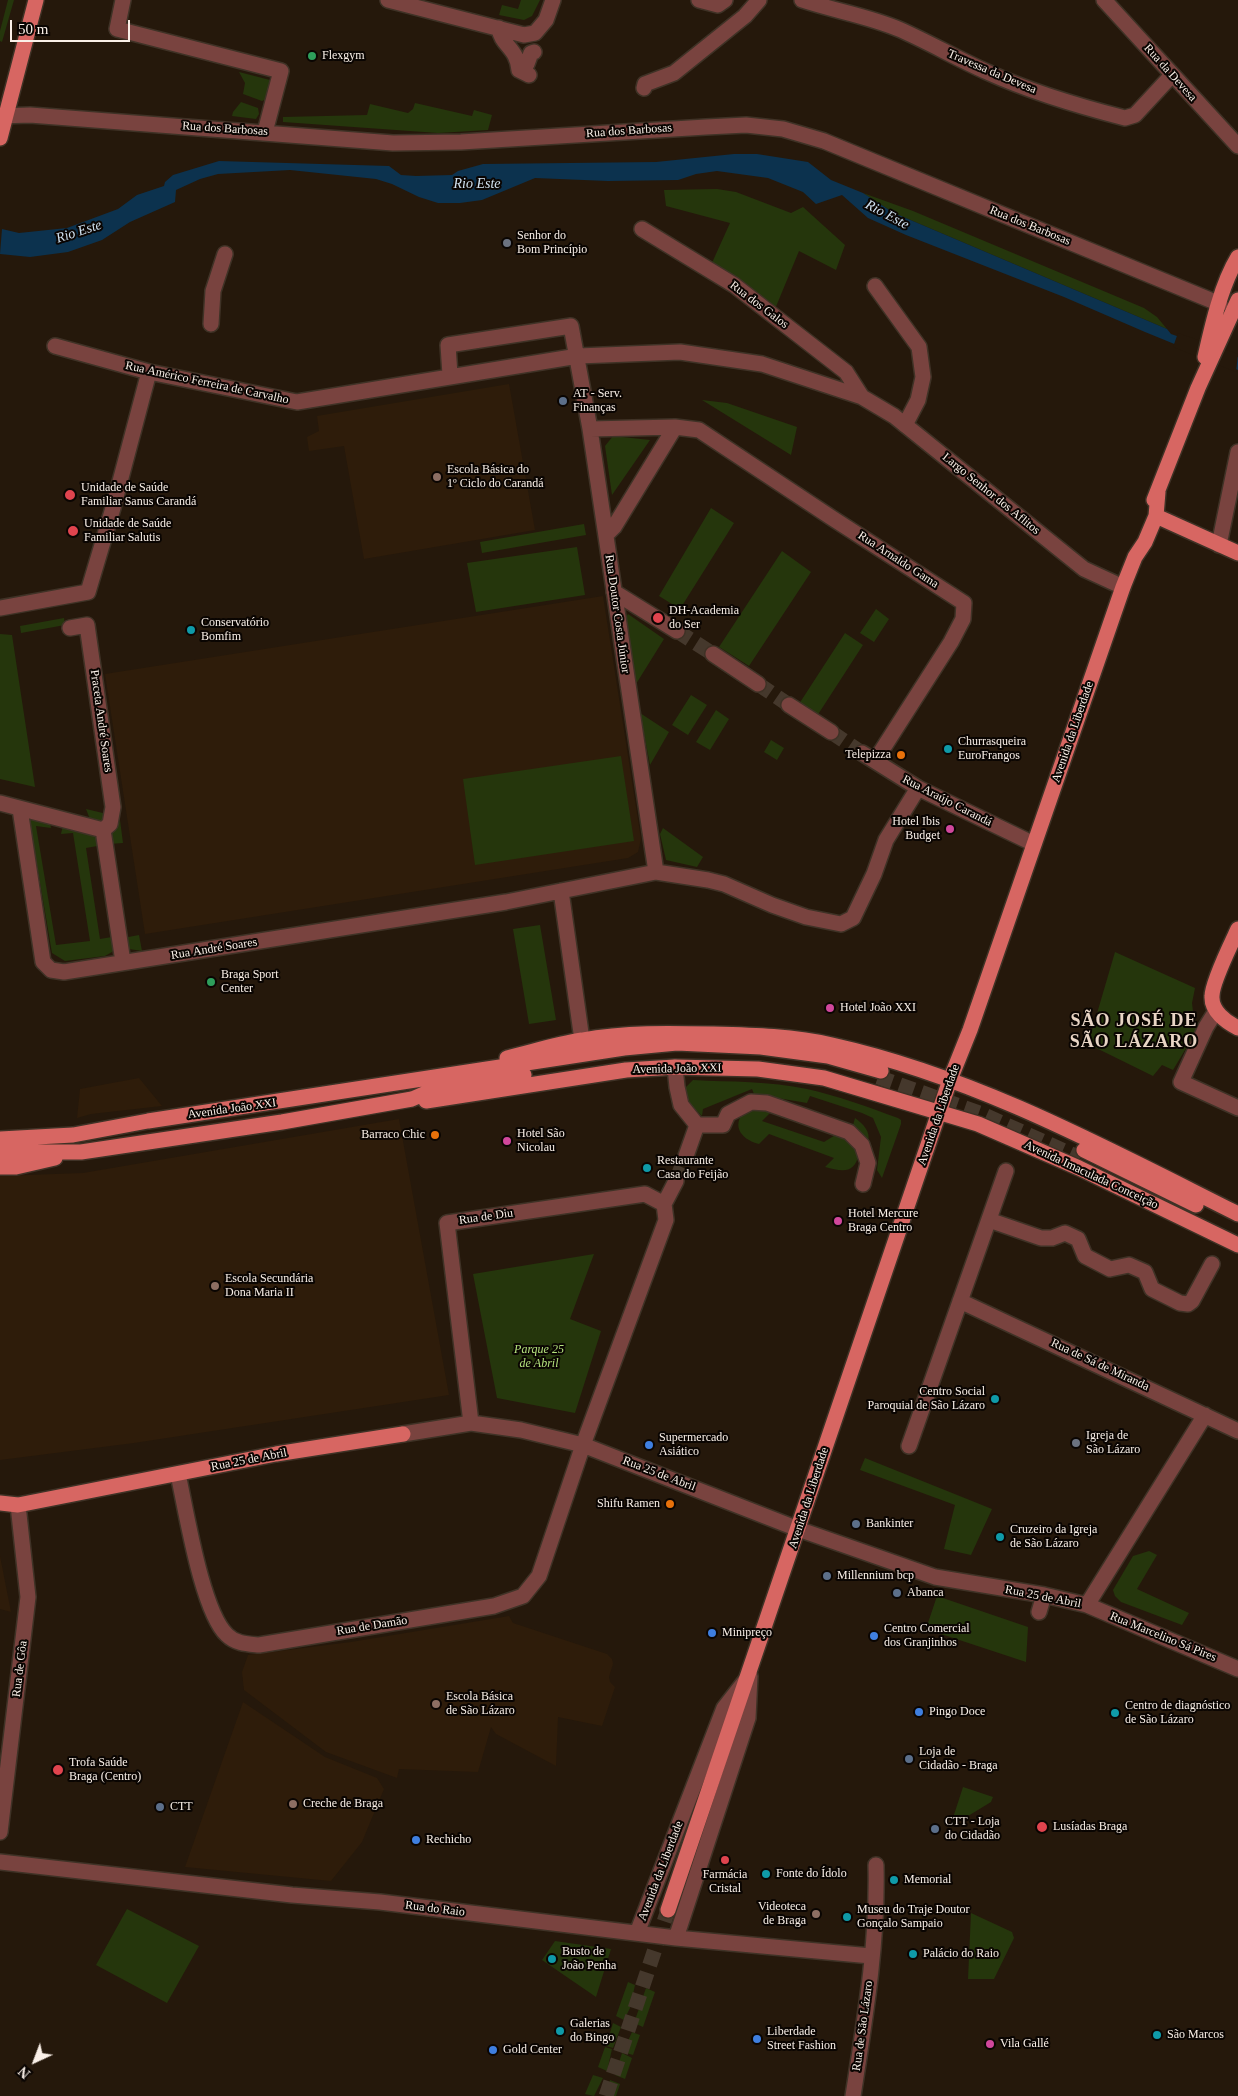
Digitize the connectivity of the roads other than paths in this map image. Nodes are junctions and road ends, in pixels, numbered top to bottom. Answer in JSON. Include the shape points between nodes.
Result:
{"nodes":[{"id":1,"x":36,"y":0,"type":"edge"},
{"id":2,"x":123,"y":0,"type":"edge"},
{"id":3,"x":388,"y":0,"type":"edge"},
{"id":4,"x":553,"y":0,"type":"edge"},
{"id":5,"x":699,"y":0,"type":"edge"},
{"id":6,"x":725,"y":0,"type":"edge"},
{"id":7,"x":758,"y":0,"type":"edge"},
{"id":8,"x":802,"y":0,"type":"edge"},
{"id":9,"x":1104,"y":0,"type":"edge"},
{"id":10,"x":499,"y":28,"type":"junction"},
{"id":11,"x":534,"y":52,"type":"dead end"},
{"id":12,"x":1172,"y":75,"type":"junction"},
{"id":13,"x":644,"y":88,"type":"dead end"},
{"id":14,"x":3,"y":115,"type":"edge"},
{"id":15,"x":266,"y":132,"type":"junction"},
{"id":16,"x":0,"y":138,"type":"edge"},
{"id":17,"x":1238,"y":146,"type":"edge"},
{"id":18,"x":642,"y":229,"type":"dead end"},
{"id":19,"x":225,"y":254,"type":"dead end"},
{"id":20,"x":1238,"y":257,"type":"edge"},
{"id":21,"x":875,"y":286,"type":"dead end"},
{"id":22,"x":1238,"y":300,"type":"edge"},
{"id":23,"x":1220,"y":304,"type":"junction"},
{"id":24,"x":211,"y":324,"type":"dead end"},
{"id":25,"x":1218,"y":328,"type":"junction"},
{"id":26,"x":55,"y":346,"type":"dead end"},
{"id":27,"x":578,"y":356,"type":"junction"},
{"id":28,"x":149,"y":372,"type":"junction"},
{"id":29,"x":450,"y":375,"type":"junction"},
{"id":30,"x":862,"y":397,"type":"junction"},
{"id":31,"x":905,"y":424,"type":"junction"},
{"id":32,"x":675,"y":428,"type":"junction"},
{"id":33,"x":590,"y":429,"type":"junction"},
{"id":34,"x":1238,"y":452,"type":"edge"},
{"id":35,"x":1158,"y":492,"type":"junction"},
{"id":36,"x":1156,"y":516,"type":"junction"},
{"id":37,"x":606,"y":535,"type":"junction"},
{"id":38,"x":1219,"y":544,"type":"junction"},
{"id":39,"x":1238,"y":553,"type":"edge"},
{"id":40,"x":1134,"y":557,"type":"junction"},
{"id":41,"x":1123,"y":587,"type":"junction"},
{"id":42,"x":614,"y":592,"type":"junction"},
{"id":43,"x":0,"y":608,"type":"edge"},
{"id":44,"x":70,"y":628,"type":"dead end"},
{"id":45,"x":677,"y":632,"type":"tunnel mouth"},
{"id":46,"x":712,"y":654,"type":"tunnel mouth"},
{"id":47,"x":758,"y":684,"type":"tunnel mouth"},
{"id":48,"x":789,"y":705,"type":"tunnel mouth"},
{"id":49,"x":830,"y":732,"type":"tunnel mouth"},
{"id":50,"x":862,"y":752,"type":"tunnel mouth"},
{"id":51,"x":875,"y":761,"type":"junction"},
{"id":52,"x":918,"y":788,"type":"junction"},
{"id":53,"x":0,"y":803,"type":"edge"},
{"id":54,"x":20,"y":809,"type":"junction"},
{"id":55,"x":103,"y":830,"type":"junction"},
{"id":56,"x":1034,"y":844,"type":"junction"},
{"id":57,"x":656,"y":872,"type":"junction"},
{"id":58,"x":562,"y":891,"type":"junction"},
{"id":59,"x":1238,"y":928,"type":"edge"},
{"id":60,"x":1235,"y":945,"type":"edge"},
{"id":61,"x":123,"y":962,"type":"junction"},
{"id":62,"x":1216,"y":1012,"type":"junction"},
{"id":63,"x":1238,"y":1028,"type":"edge"},
{"id":64,"x":582,"y":1040,"type":"junction"},
{"id":65,"x":675,"y":1067,"type":"junction"},
{"id":66,"x":464,"y":1074,"type":"junction"},
{"id":67,"x":950,"y":1080,"type":"junction"},
{"id":68,"x":412,"y":1099,"type":"junction"},
{"id":69,"x":1238,"y":1108,"type":"edge"},
{"id":70,"x":940,"y":1112,"type":"junction"},
{"id":71,"x":697,"y":1125,"type":"junction"},
{"id":72,"x":0,"y":1129,"type":"edge"},
{"id":73,"x":29,"y":1138,"type":"junction"},
{"id":74,"x":0,"y":1139,"type":"edge"},
{"id":75,"x":0,"y":1152,"type":"edge"},
{"id":76,"x":81,"y":1152,"type":"junction"},
{"id":77,"x":686,"y":1156,"type":"tunnel mouth"},
{"id":78,"x":0,"y":1167,"type":"edge"},
{"id":79,"x":1006,"y":1171,"type":"dead end"},
{"id":80,"x":676,"y":1181,"type":"tunnel mouth"},
{"id":81,"x":863,"y":1184,"type":"dead end"},
{"id":82,"x":664,"y":1204,"type":"junction"},
{"id":83,"x":1238,"y":1214,"type":"edge"},
{"id":84,"x":989,"y":1220,"type":"junction"},
{"id":85,"x":1238,"y":1225,"type":"edge"},
{"id":86,"x":1238,"y":1236,"type":"edge"},
{"id":87,"x":1238,"y":1246,"type":"edge"},
{"id":88,"x":1212,"y":1264,"type":"dead end"},
{"id":89,"x":960,"y":1301,"type":"junction"},
{"id":90,"x":1205,"y":1415,"type":"junction"},
{"id":91,"x":472,"y":1423,"type":"junction"},
{"id":92,"x":1238,"y":1431,"type":"edge"},
{"id":93,"x":403,"y":1434,"type":"joint"},
{"id":94,"x":583,"y":1445,"type":"junction"},
{"id":95,"x":909,"y":1446,"type":"dead end"},
{"id":96,"x":178,"y":1474,"type":"junction"},
{"id":97,"x":0,"y":1503,"type":"edge"},
{"id":98,"x":18,"y":1505,"type":"junction"},
{"id":99,"x":798,"y":1529,"type":"junction"},
{"id":100,"x":1044,"y":1595,"type":"junction"},
{"id":101,"x":1087,"y":1605,"type":"junction"},
{"id":102,"x":1039,"y":1612,"type":"dead end"},
{"id":103,"x":1238,"y":1669,"type":"edge"},
{"id":104,"x":750,"y":1674,"type":"junction"},
{"id":105,"x":0,"y":1832,"type":"edge"},
{"id":106,"x":0,"y":1862,"type":"edge"},
{"id":107,"x":876,"y":1865,"type":"dead end"},
{"id":108,"x":668,"y":1910,"type":"tunnel mouth"},
{"id":109,"x":637,"y":1933,"type":"junction"},
{"id":110,"x":676,"y":1938,"type":"junction"},
{"id":111,"x":871,"y":1956,"type":"junction"},
{"id":112,"x":853,"y":2096,"type":"edge"}],
"edges":[{"from":1,"to":14,"type":"main road"},
{"from":2,"to":15,"type":"street","via":[[117,29],[281,71]]},
{"from":3,"to":10,"type":"street"},
{"from":4,"to":10,"type":"street","via":[[546,20],[535,33],[524,35]]},
{"from":5,"to":6,"type":"street","via":[[718,5]]},
{"from":7,"to":13,"type":"street","via":[[745,16],[674,73],[645,84]]},
{"from":8,"to":12,"type":"street","name":"Travessa da Devesa","via":[[901,30],[988,73],[1037,92],[1125,118],[1135,114]]},
{"from":9,"to":12,"type":"street","name":"Rua da Devesa"},
{"from":10,"to":11,"type":"street","via":[[500,37],[512,50],[524,72]]},
{"from":12,"to":17,"type":"street","name":"Rua da Devesa"},
{"from":14,"to":15,"type":"street","name":"Rua dos Barbosas","via":[[30,114]]},
{"from":14,"to":16,"type":"main road"},
{"from":15,"to":23,"type":"street","name":"Rua dos Barbosas","via":[[394,143],[461,142],[716,126],[782,129],[824,141]]},
{"from":18,"to":30,"type":"street","name":"Rua dos Galos","via":[[734,285],[846,372]]},
{"from":19,"to":24,"type":"street","via":[[213,291]]},
{"from":20,"to":23,"type":"main road","name":"Avenida da Liberdade"},
{"from":21,"to":31,"type":"street","via":[[919,347],[923,377],[918,400]]},
{"from":22,"to":25,"type":"main road"},
{"from":23,"to":25,"type":"main road","name":"Avenida da Liberdade"},
{"from":25,"to":35,"type":"main road","name":"Avenida da Liberdade"},
{"from":26,"to":28,"type":"street","name":"Rua Américo Ferreira de Carvalho"},
{"from":27,"to":29,"type":"street","name":"Rua Américo Ferreira de Carvalho"},
{"from":27,"to":29,"type":"street","via":[[572,326],[448,345]]},
{"from":27,"to":30,"type":"street","name":"Rua Américo Ferreira de Carvalho","via":[[680,352],[762,364]]},
{"from":27,"to":33,"type":"street","name":"Rua Doutor Costa Júnior"},
{"from":28,"to":29,"type":"street","name":"Rua Américo Ferreira de Carvalho","via":[[297,402]]},
{"from":28,"to":43,"type":"street","via":[[88,592]]},
{"from":30,"to":31,"type":"street","name":"Largo Senhor dos Aflitos"},
{"from":31,"to":41,"type":"street","name":"Largo Senhor dos Aflitos","via":[[1084,569]]},
{"from":32,"to":33,"type":"street"},
{"from":32,"to":37,"type":"street"},
{"from":32,"to":51,"type":"street","name":"Rua Arnaldo Gama","via":[[699,430],[964,603],[963,619],[951,642]]},
{"from":33,"to":37,"type":"street","name":"Rua Doutor Costa Júnior"},
{"from":34,"to":38,"type":"street"},
{"from":35,"to":36,"type":"main road","name":"Avenida da Liberdade"},
{"from":35,"to":40,"type":"main road","name":"Avenida da Liberdade","via":[[1137,536]]},
{"from":36,"to":38,"type":"main road"},
{"from":36,"to":40,"type":"main road","name":"Avenida da Liberdade","via":[[1145,542]]},
{"from":37,"to":42,"type":"street","name":"Rua Doutor Costa Júnior"},
{"from":38,"to":39,"type":"main road"},
{"from":40,"to":41,"type":"main road","name":"Avenida da Liberdade"},
{"from":41,"to":56,"type":"main road","name":"Avenida da Liberdade"},
{"from":42,"to":45,"type":"street"},
{"from":42,"to":57,"type":"street","name":"Rua Doutor Costa Júnior"},
{"from":44,"to":55,"type":"street","name":"Praceta André Soares","via":[[87,625],[113,807],[110,824]]},
{"from":46,"to":47,"type":"street"},
{"from":48,"to":49,"type":"street"},
{"from":50,"to":51,"type":"street","name":"Rua Araújo Carandá"},
{"from":51,"to":52,"type":"street","name":"Rua Araújo Carandá"},
{"from":52,"to":56,"type":"street","name":"Rua Araújo Carandá"},
{"from":52,"to":57,"type":"street","via":[[886,840],[874,874],[852,918],[841,924],[806,917],[724,884]]},
{"from":53,"to":54,"type":"street"},
{"from":54,"to":55,"type":"street"},
{"from":54,"to":61,"type":"street","name":"Rua André Soares","via":[[43,962],[51,970],[64,972]]},
{"from":55,"to":61,"type":"street"},
{"from":56,"to":67,"type":"main road","name":"Avenida da Liberdade"},
{"from":57,"to":58,"type":"street","name":"Rua André Soares"},
{"from":58,"to":61,"type":"street","name":"Rua André Soares"},
{"from":58,"to":64,"type":"street"},
{"from":59,"to":60,"type":"main road"},
{"from":60,"to":62,"type":"main road","via":[[1212,996]]},
{"from":62,"to":63,"type":"main road"},
{"from":62,"to":69,"type":"street","via":[[1181,1082]]},
{"from":64,"to":66,"type":"main road","name":"Avenida João XXI","via":[[478,1066]]},
{"from":64,"to":67,"type":"main road","name":"Avenida João XXI","via":[[678,1033],[763,1035],[830,1044],[886,1058]]},
{"from":65,"to":68,"type":"main road","name":"Avenida João XXI","via":[[626,1070],[430,1102]]},
{"from":65,"to":70,"type":"main road","name":"Avenida João XXI","via":[[758,1069],[824,1078]]},
{"from":65,"to":71,"type":"street","via":[[681,1105]]},
{"from":66,"to":68,"type":"main road","name":"Avenida João XXI","via":[[624,1048],[677,1043],[761,1047],[828,1056],[880,1074],[759,1056],[676,1053],[624,1057],[428,1092]]},
{"from":66,"to":73,"type":"main road","name":"Avenida João XXI","via":[[73,1135]]},
{"from":67,"to":70,"type":"main road","name":"Avenida da Liberdade"},
{"from":67,"to":83,"type":"main road","via":[[1070,1131]]},
{"from":68,"to":76,"type":"main road","name":"Avenida João XXI"},
{"from":70,"to":87,"type":"main road","name":"Avenida Imaculada Conceição","via":[[978,1124],[1079,1168]]},
{"from":70,"to":99,"type":"main road","name":"Avenida da Liberdade"},
{"from":71,"to":77,"type":"street"},
{"from":71,"to":81,"type":"street","via":[[723,1125],[728,1114],[751,1102],[766,1103],[849,1132],[862,1145],[868,1163]]},
{"from":72,"to":73,"type":"main road","via":[[14,1130]]},
{"from":73,"to":74,"type":"main road","name":"Avenida João XXI"},
{"from":75,"to":76,"type":"main road","name":"Avenida João XXI"},
{"from":76,"to":78,"type":"main road","via":[[16,1167]]},
{"from":79,"to":84,"type":"street"},
{"from":80,"to":82,"type":"street"},
{"from":82,"to":91,"type":"street","name":"Rua de Diu","via":[[645,1194],[447,1222]]},
{"from":82,"to":94,"type":"street","via":[[666,1220]]},
{"from":84,"to":88,"type":"street","via":[[1041,1238],[1065,1233],[1078,1238],[1085,1256],[1110,1269],[1129,1265],[1146,1272],[1152,1289],[1180,1303],[1192,1301]]},
{"from":84,"to":89,"type":"street"},
{"from":85,"to":86,"type":"main road","name":"Avenida Imaculada Conceição","via":[[1082,1154]]},
{"from":89,"to":90,"type":"street","name":"Rua de Sá de Miranda"},
{"from":89,"to":95,"type":"street"},
{"from":90,"to":92,"type":"street","name":"Rua de Sá de Miranda"},
{"from":90,"to":101,"type":"street","name":"Rua 25 de Abril"},
{"from":91,"to":93,"type":"street","name":"Rua 25 de Abril"},
{"from":91,"to":94,"type":"street","name":"Rua 25 de Abril","via":[[521,1430]]},
{"from":93,"to":96,"type":"main road","name":"Rua 25 de Abril","via":[[276,1454]]},
{"from":94,"to":96,"type":"street","name":"Rua de Damão","via":[[539,1576],[524,1596],[494,1606],[259,1645],[242,1644],[227,1635],[207,1600]]},
{"from":94,"to":99,"type":"street","name":"Rua 25 de Abril"},
{"from":96,"to":98,"type":"main road","name":"Rua 25 de Abril"},
{"from":97,"to":98,"type":"main road","name":"Rua 25 de Abril"},
{"from":98,"to":105,"type":"street","name":"Rua de Gôa","via":[[28,1598]]},
{"from":99,"to":100,"type":"street","name":"Rua 25 de Abril","via":[[935,1577]]},
{"from":99,"to":104,"type":"main road","name":"Avenida da Liberdade"},
{"from":100,"to":101,"type":"street","name":"Rua 25 de Abril"},
{"from":100,"to":102,"type":"street"},
{"from":101,"to":103,"type":"street","name":"Rua Marcelino Sá Pires"},
{"from":104,"to":108,"type":"main road","name":"Avenida da Liberdade"},
{"from":104,"to":109,"type":"street","name":"Avenida da Liberdade","via":[[724,1708]]},
{"from":104,"to":110,"type":"street","name":"Avenida da Liberdade","via":[[748,1718]]},
{"from":106,"to":109,"type":"street","name":"Rua do Raio"},
{"from":107,"to":111,"type":"street","name":"Rua de São Lázaro","via":[[875,1931]]},
{"from":109,"to":110,"type":"street","name":"Rua do Raio"},
{"from":110,"to":111,"type":"street","name":"Rua do Raio"},
{"from":111,"to":112,"type":"street","name":"Rua de São Lázaro","via":[[870,1985]]}]}
